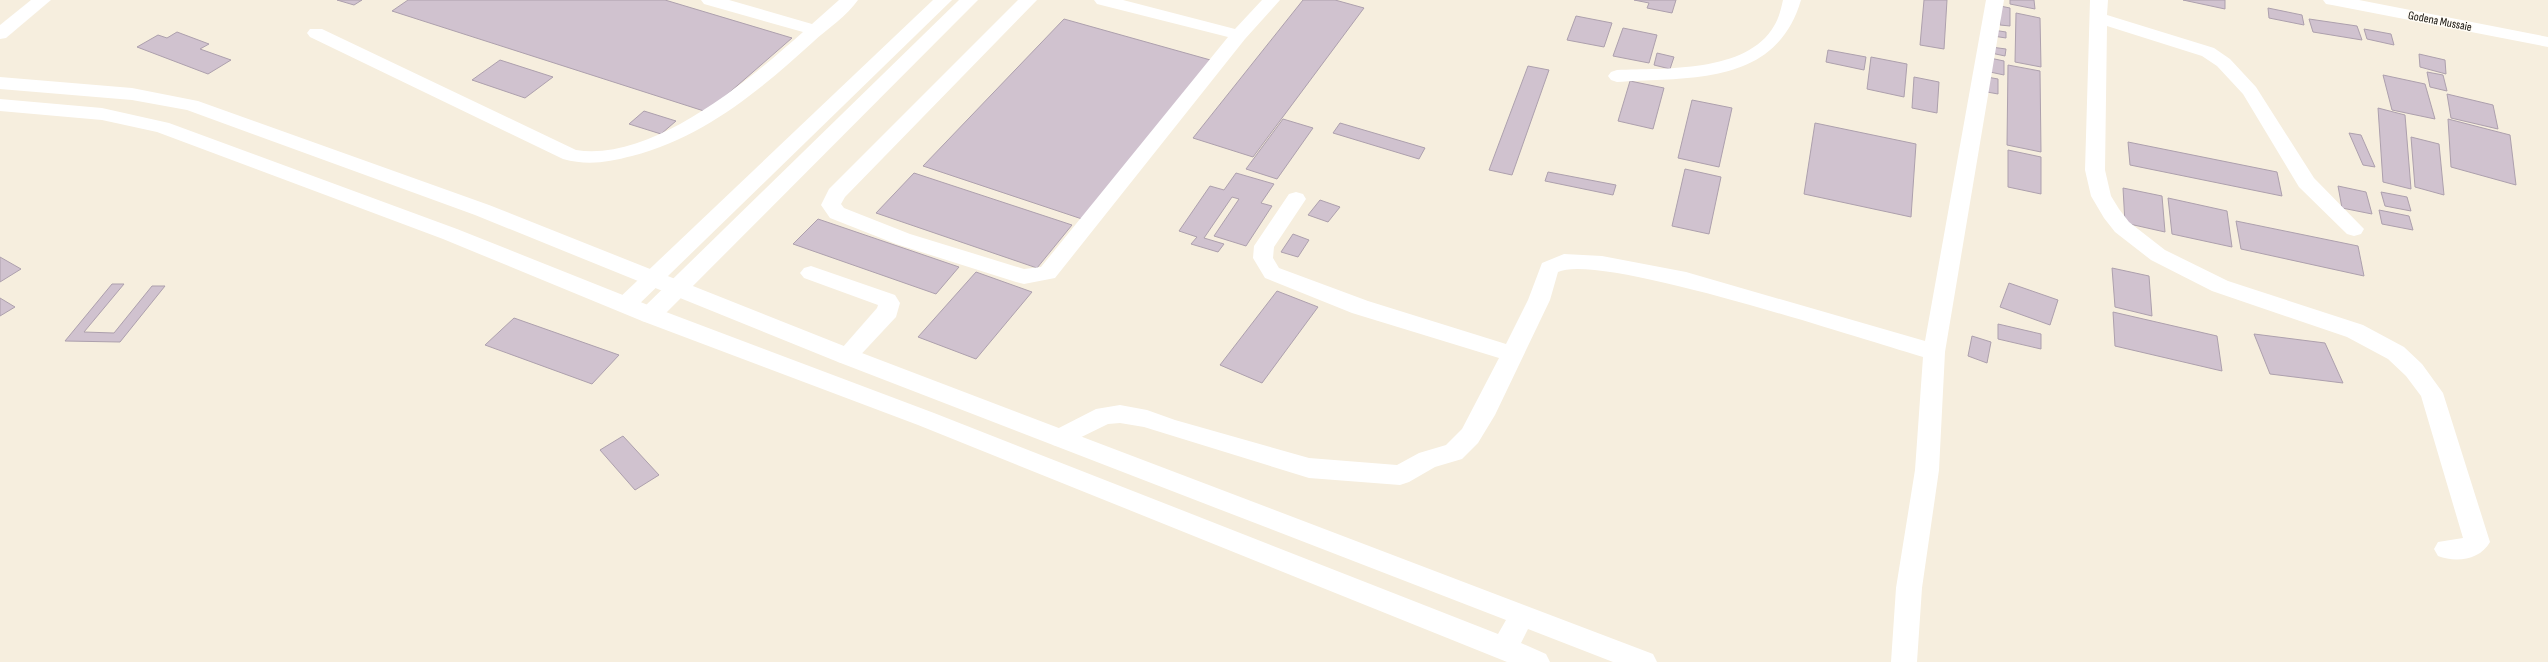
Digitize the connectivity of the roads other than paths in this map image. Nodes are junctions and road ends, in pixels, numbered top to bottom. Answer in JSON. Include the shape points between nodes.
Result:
{"nodes":[{"id":1,"x":42,"y":0,"type":"edge"},
{"id":2,"x":710,"y":0,"type":"edge"},
{"id":3,"x":849,"y":0,"type":"edge"},
{"id":4,"x":943,"y":0,"type":"edge"},
{"id":5,"x":969,"y":0,"type":"edge"},
{"id":6,"x":1028,"y":0,"type":"edge"},
{"id":7,"x":1104,"y":0,"type":"edge"},
{"id":8,"x":1271,"y":0,"type":"edge"},
{"id":9,"x":1792,"y":0,"type":"edge"},
{"id":10,"x":1995,"y":0,"type":"edge"},
{"id":11,"x":2409,"y":0,"type":"edge"},
{"id":12,"x":2343,"y":1,"type":"edge"},
{"id":13,"x":2099,"y":9,"type":"edge"},
{"id":14,"x":2548,"y":27,"type":"edge"},
{"id":15,"x":815,"y":30,"type":"junction"},
{"id":16,"x":0,"y":34,"type":"edge"},
{"id":17,"x":316,"y":34,"type":"dead end"},
{"id":18,"x":1239,"y":35,"type":"junction"},
{"id":19,"x":2548,"y":42,"type":"edge"},
{"id":20,"x":1617,"y":76,"type":"dead end"},
{"id":21,"x":0,"y":83,"type":"edge"},
{"id":22,"x":0,"y":105,"type":"edge"},
{"id":23,"x":1296,"y":199,"type":"dead end"},
{"id":24,"x":482,"y":210,"type":"junction"},
{"id":25,"x":2354,"y":229,"type":"dead end"},
{"id":26,"x":450,"y":234,"type":"junction"},
{"id":27,"x":811,"y":273,"type":"dead end"},
{"id":28,"x":650,"y":279,"type":"junction"},
{"id":29,"x":676,"y":289,"type":"junction"},
{"id":30,"x":625,"y":305,"type":"junction"},
{"id":31,"x":650,"y":315,"type":"junction"},
{"id":32,"x":1934,"y":352,"type":"junction"},
{"id":33,"x":1512,"y":354,"type":"junction"},
{"id":34,"x":846,"y":356,"type":"junction"},
{"id":35,"x":948,"y":395,"type":"junction"},
{"id":36,"x":926,"y":420,"type":"junction"},
{"id":37,"x":1062,"y":438,"type":"junction"},
{"id":38,"x":2447,"y":549,"type":"dead end"},
{"id":39,"x":1522,"y":615,"type":"junction"},
{"id":40,"x":1504,"y":649,"type":"junction"},
{"id":41,"x":1537,"y":662,"type":"edge"},
{"id":42,"x":1644,"y":662,"type":"edge"},
{"id":43,"x":1904,"y":662,"type":"edge"}],
"edges":[{"from":1,"to":16,"type":"main road"},
{"from":2,"to":15,"type":"main road"},
{"from":3,"to":15,"type":"main road"},
{"from":4,"to":28,"type":"main road"},
{"from":5,"to":29,"type":"main road"},
{"from":6,"to":18,"type":"main road","via":[[836,194],[831,205],[837,213],[902,239],[1024,277],[1048,273]]},
{"from":7,"to":18,"type":"main road"},
{"from":8,"to":18,"type":"main road"},
{"from":9,"to":20,"type":"main road","via":[[1780,31],[1763,49],[1741,61],[1702,70]]},
{"from":10,"to":32,"type":"main road"},
{"from":11,"to":14,"type":"main road","name":"Godena Mussaie"},
{"from":12,"to":19,"type":"main road","name":"Godena Mussaie"},
{"from":13,"to":25,"type":"main road","via":[[2223,60],[2238,74],[2301,176],[2316,195]]},
{"from":13,"to":38,"type":"main road","via":[[2095,170],[2101,196],[2111,213],[2122,227],[2158,255],[2220,286],[2355,331],[2396,353],[2414,370],[2432,393],[2478,542],[2468,548]]},
{"from":15,"to":17,"type":"main road","via":[[747,89],[693,125],[646,146],[591,158],[570,155]]},
{"from":21,"to":24,"type":"main road","via":[[132,94],[191,105]]},
{"from":22,"to":26,"type":"main road","via":[[102,114],[144,122]]},
{"from":23,"to":33,"type":"main road","via":[[1264,246],[1263,258],[1272,273],[1360,307]]},
{"from":24,"to":26,"type":"main road"},
{"from":24,"to":28,"type":"main road"},
{"from":26,"to":30,"type":"main road"},
{"from":27,"to":34,"type":"main road","via":[[887,300],[889,303],[888,311]]},
{"from":28,"to":29,"type":"main road"},
{"from":28,"to":30,"type":"main road"},
{"from":29,"to":31,"type":"main road"},
{"from":29,"to":34,"type":"main road"},
{"from":30,"to":31,"type":"main road"},
{"from":31,"to":36,"type":"main road"},
{"from":32,"to":33,"type":"main road","via":[[1686,280],[1602,263],[1564,261],[1549,268],[1540,300]]},
{"from":32,"to":43,"type":"main road","via":[[1927,470],[1909,588]]},
{"from":33,"to":37,"type":"main road","via":[[1470,436],[1454,452],[1427,460],[1400,475],[1302,467],[1147,419],[1120,414],[1104,415]]},
{"from":34,"to":35,"type":"main road"},
{"from":35,"to":36,"type":"main road"},
{"from":35,"to":37,"type":"main road"},
{"from":36,"to":40,"type":"main road"},
{"from":37,"to":39,"type":"main road"},
{"from":39,"to":40,"type":"main road"},
{"from":39,"to":42,"type":"main road"},
{"from":40,"to":41,"type":"main road"}]}
